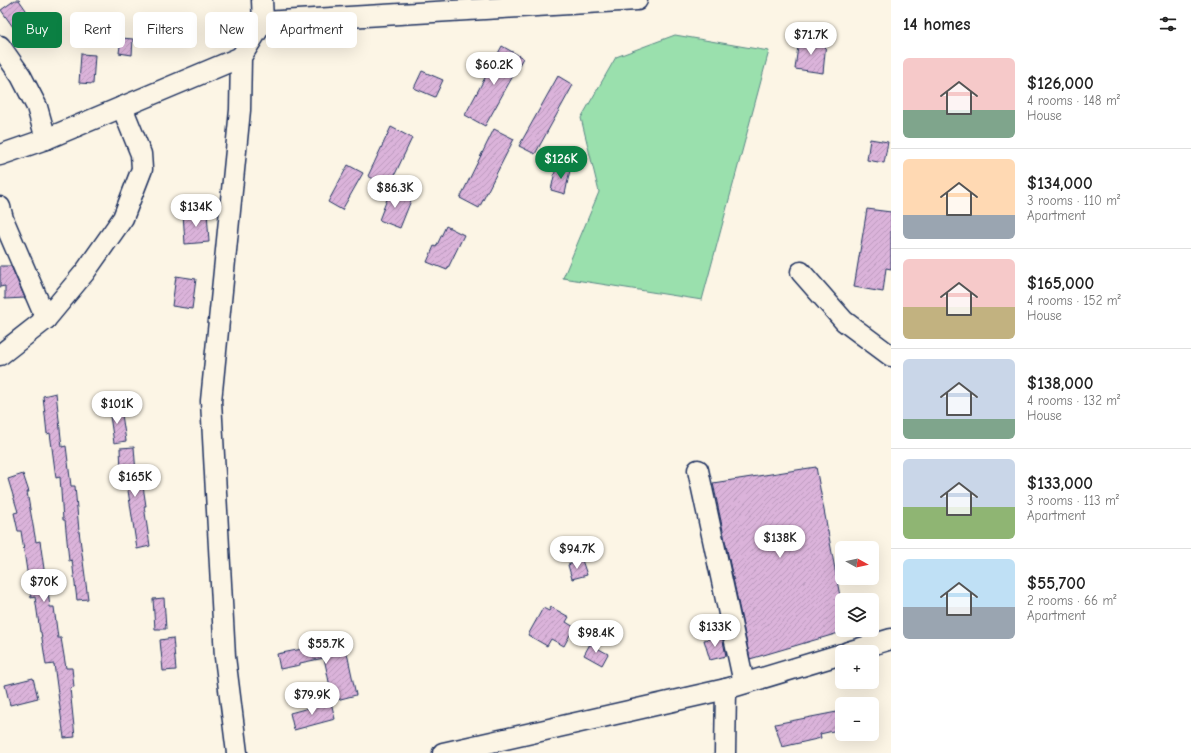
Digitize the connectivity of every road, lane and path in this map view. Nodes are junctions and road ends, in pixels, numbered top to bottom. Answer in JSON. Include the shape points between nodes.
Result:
{"nodes":[{"id":1,"x":262,"y":0,"type":"edge"},
{"id":2,"x":637,"y":0,"type":"edge"},
{"id":3,"x":263,"y":22,"type":"junction"},
{"id":4,"x":0,"y":46,"type":"edge"},
{"id":5,"x":241,"y":57,"type":"junction"},
{"id":6,"x":122,"y":107,"type":"junction"},
{"id":7,"x":46,"y":139,"type":"junction"},
{"id":8,"x":0,"y":155,"type":"edge"},
{"id":9,"x":0,"y":207,"type":"edge"},
{"id":10,"x":801,"y":272,"type":"dead end"},
{"id":11,"x":46,"y":319,"type":"junction"},
{"id":12,"x":0,"y":355,"type":"edge"},
{"id":13,"x":891,"y":356,"type":"edge"},
{"id":14,"x":698,"y":470,"type":"dead end"},
{"id":15,"x":891,"y":639,"type":"edge"},
{"id":16,"x":871,"y":645,"type":"edge"},
{"id":17,"x":835,"y":656,"type":"edge"},
{"id":18,"x":735,"y":686,"type":"junction"},
{"id":19,"x":495,"y":747,"type":"edge"},
{"id":20,"x":237,"y":753,"type":"edge"},
{"id":21,"x":443,"y":753,"type":"edge"},
{"id":22,"x":725,"y":753,"type":"edge"}],
"edges":[{"from":1,"to":3,"type":"street"},
{"from":2,"to":3,"type":"street"},
{"from":3,"to":5,"type":"street"},
{"from":4,"to":7,"type":"street","via":[[21,76],[37,106]]},
{"from":5,"to":6,"type":"street"},
{"from":5,"to":20,"type":"street","via":[[240,110],[210,401],[225,657]]},
{"from":6,"to":7,"type":"street"},
{"from":6,"to":11,"type":"street","via":[[141,154],[142,169],[137,184],[123,218],[85,272]]},
{"from":7,"to":8,"type":"street"},
{"from":9,"to":11,"type":"street"},
{"from":10,"to":13,"type":"street","via":[[844,321]]},
{"from":11,"to":12,"type":"street"},
{"from":14,"to":18,"type":"street"},
{"from":15,"to":16,"type":"street"},
{"from":17,"to":18,"type":"street"},
{"from":18,"to":19,"type":"street"},
{"from":18,"to":22,"type":"street"},
{"from":19,"to":21,"type":"street"}]}
